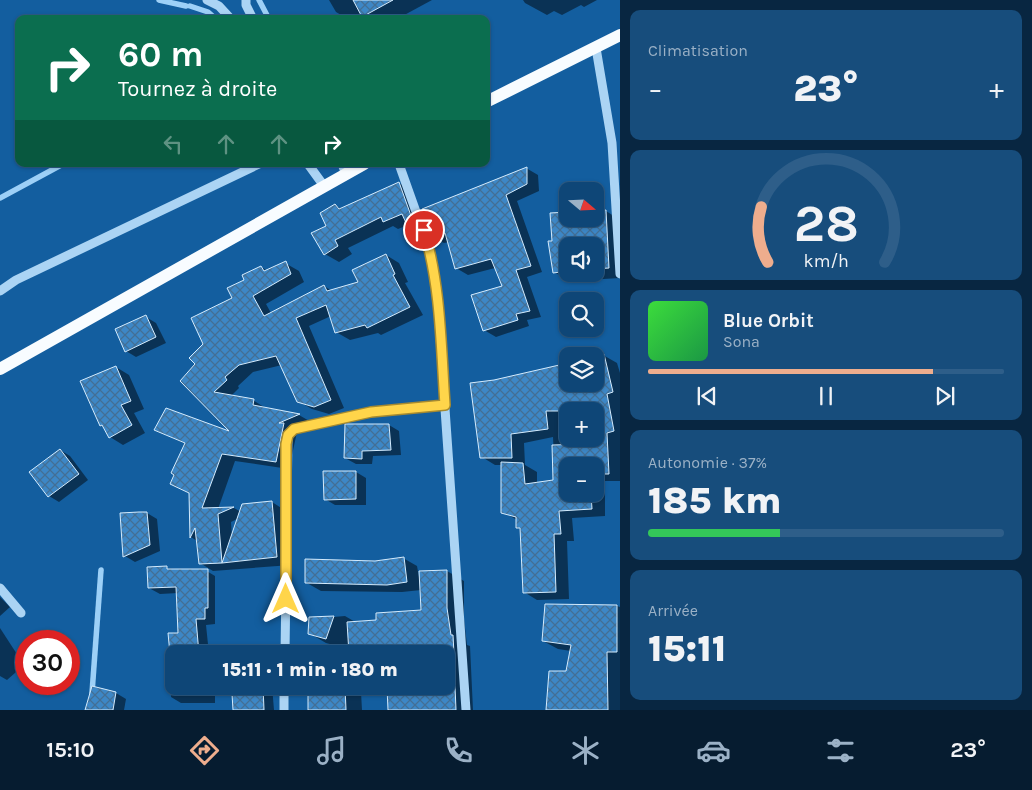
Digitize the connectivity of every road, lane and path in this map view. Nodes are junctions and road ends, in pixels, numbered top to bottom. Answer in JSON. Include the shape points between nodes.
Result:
{"nodes":[{"id":1,"x":207,"y":0,"type":"edge"},
{"id":2,"x":246,"y":0,"type":"edge"},
{"id":3,"x":227,"y":15,"type":"edge"},
{"id":4,"x":252,"y":15,"type":"edge"},
{"id":5,"x":620,"y":35,"type":"edge"},
{"id":6,"x":596,"y":48,"type":"junction"},
{"id":7,"x":490,"y":100,"type":"edge"},
{"id":8,"x":253,"y":167,"type":"edge"},
{"id":9,"x":310,"y":167,"type":"edge"},
{"id":10,"x":400,"y":167,"type":"edge"},
{"id":11,"x":344,"y":169,"type":"edge"},
{"id":12,"x":324,"y":186,"type":"junction"},
{"id":13,"x":620,"y":274,"type":"edge"},
{"id":14,"x":0,"y":291,"type":"edge"},
{"id":15,"x":0,"y":369,"type":"edge"},
{"id":16,"x":445,"y":405,"type":"junction"},
{"id":17,"x":0,"y":588,"type":"edge"},
{"id":18,"x":21,"y":612,"type":"dead end"},
{"id":19,"x":285,"y":645,"type":"edge"},
{"id":20,"x":284,"y":695,"type":"edge"},
{"id":21,"x":284,"y":710,"type":"edge"},
{"id":22,"x":466,"y":710,"type":"edge"}],
"edges":[{"from":1,"to":3,"type":"street"},
{"from":2,"to":4,"type":"street"},
{"from":5,"to":6,"type":"main road"},
{"from":6,"to":7,"type":"main road"},
{"from":6,"to":13,"type":"street","via":[[612,143]]},
{"from":8,"to":14,"type":"street","via":[[16,280]]},
{"from":9,"to":12,"type":"street"},
{"from":10,"to":16,"type":"street","via":[[431,254]]},
{"from":11,"to":12,"type":"main road"},
{"from":12,"to":15,"type":"main road"},
{"from":16,"to":19,"type":"street","via":[[371,412],[294,429],[288,435]]},
{"from":16,"to":22,"type":"street"},
{"from":17,"to":18,"type":"street"},
{"from":20,"to":21,"type":"street"}]}
